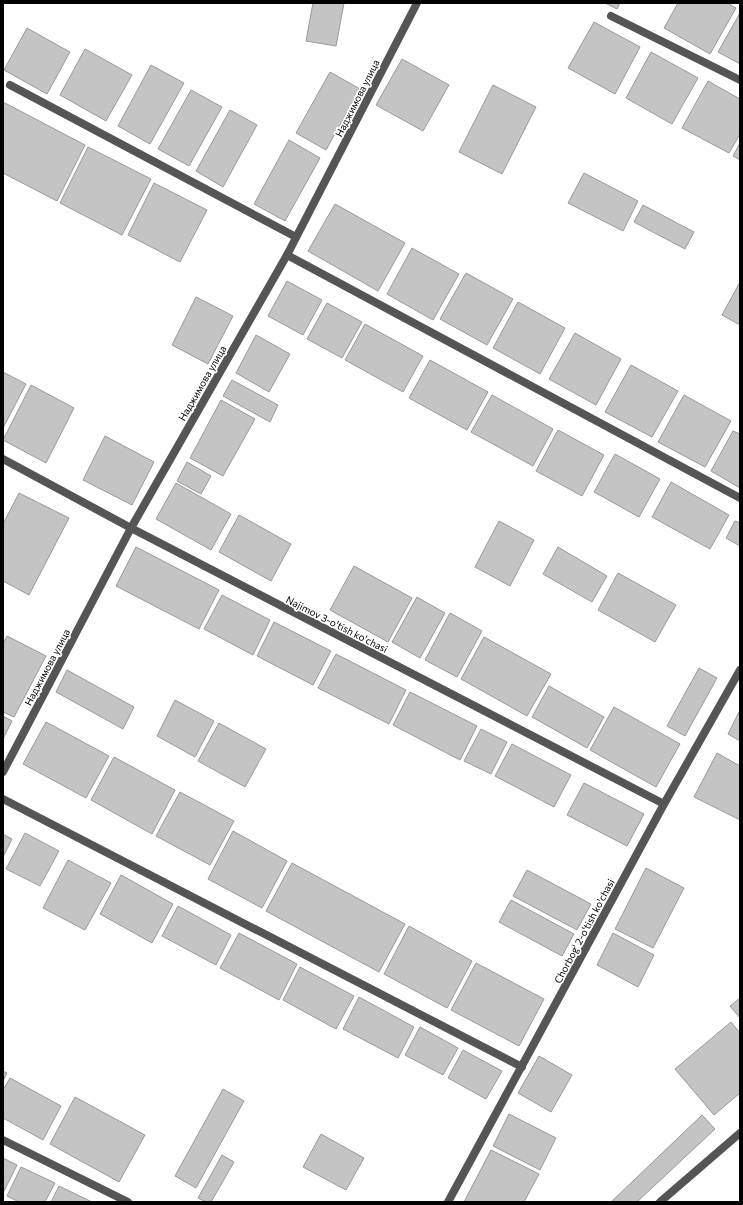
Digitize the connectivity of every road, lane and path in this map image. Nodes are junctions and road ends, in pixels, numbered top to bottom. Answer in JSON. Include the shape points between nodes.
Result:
{"nodes":[{"id":1,"x":417,"y":3,"type":"edge"},
{"id":2,"x":611,"y":16,"type":"dead end"},
{"id":3,"x":740,"y":80,"type":"edge"},
{"id":4,"x":10,"y":85,"type":"dead end"},
{"id":5,"x":296,"y":237,"type":"junction"},
{"id":6,"x":287,"y":255,"type":"junction"},
{"id":7,"x":3,"y":459,"type":"edge"},
{"id":8,"x":740,"y":498,"type":"edge"},
{"id":9,"x":131,"y":528,"type":"junction"},
{"id":10,"x":740,"y":670,"type":"edge"},
{"id":11,"x":3,"y":772,"type":"edge"},
{"id":12,"x":3,"y":799,"type":"edge"},
{"id":13,"x":664,"y":804,"type":"junction"},
{"id":14,"x":522,"y":1067,"type":"junction"},
{"id":15,"x":740,"y":1133,"type":"edge"},
{"id":16,"x":3,"y":1140,"type":"edge"},
{"id":17,"x":128,"y":1202,"type":"edge"},
{"id":18,"x":448,"y":1202,"type":"edge"},
{"id":19,"x":660,"y":1202,"type":"edge"}],
"edges":[{"from":1,"to":5,"type":"street","name":"Наджимова улица"},
{"from":2,"to":3,"type":"street"},
{"from":4,"to":5,"type":"street"},
{"from":5,"to":6,"type":"street","name":"Наджимова улица"},
{"from":6,"to":8,"type":"street"},
{"from":6,"to":9,"type":"street","name":"Наджимова улица"},
{"from":7,"to":9,"type":"street","name":"Najimov 3-o'tish ko'chasi"},
{"from":9,"to":11,"type":"street","name":"Наджимова улица"},
{"from":9,"to":13,"type":"street","name":"Najimov 3-o'tish ko'chasi"},
{"from":10,"to":13,"type":"street","name":"Chorbog' 2-o'tish ko'chasi"},
{"from":12,"to":14,"type":"street"},
{"from":13,"to":14,"type":"street","name":"Chorbog' 2-o'tish ko'chasi"},
{"from":14,"to":18,"type":"street","name":"Chorbog' 2-o'tish ko'chasi"},
{"from":15,"to":19,"type":"street"},
{"from":16,"to":17,"type":"street"}]}
